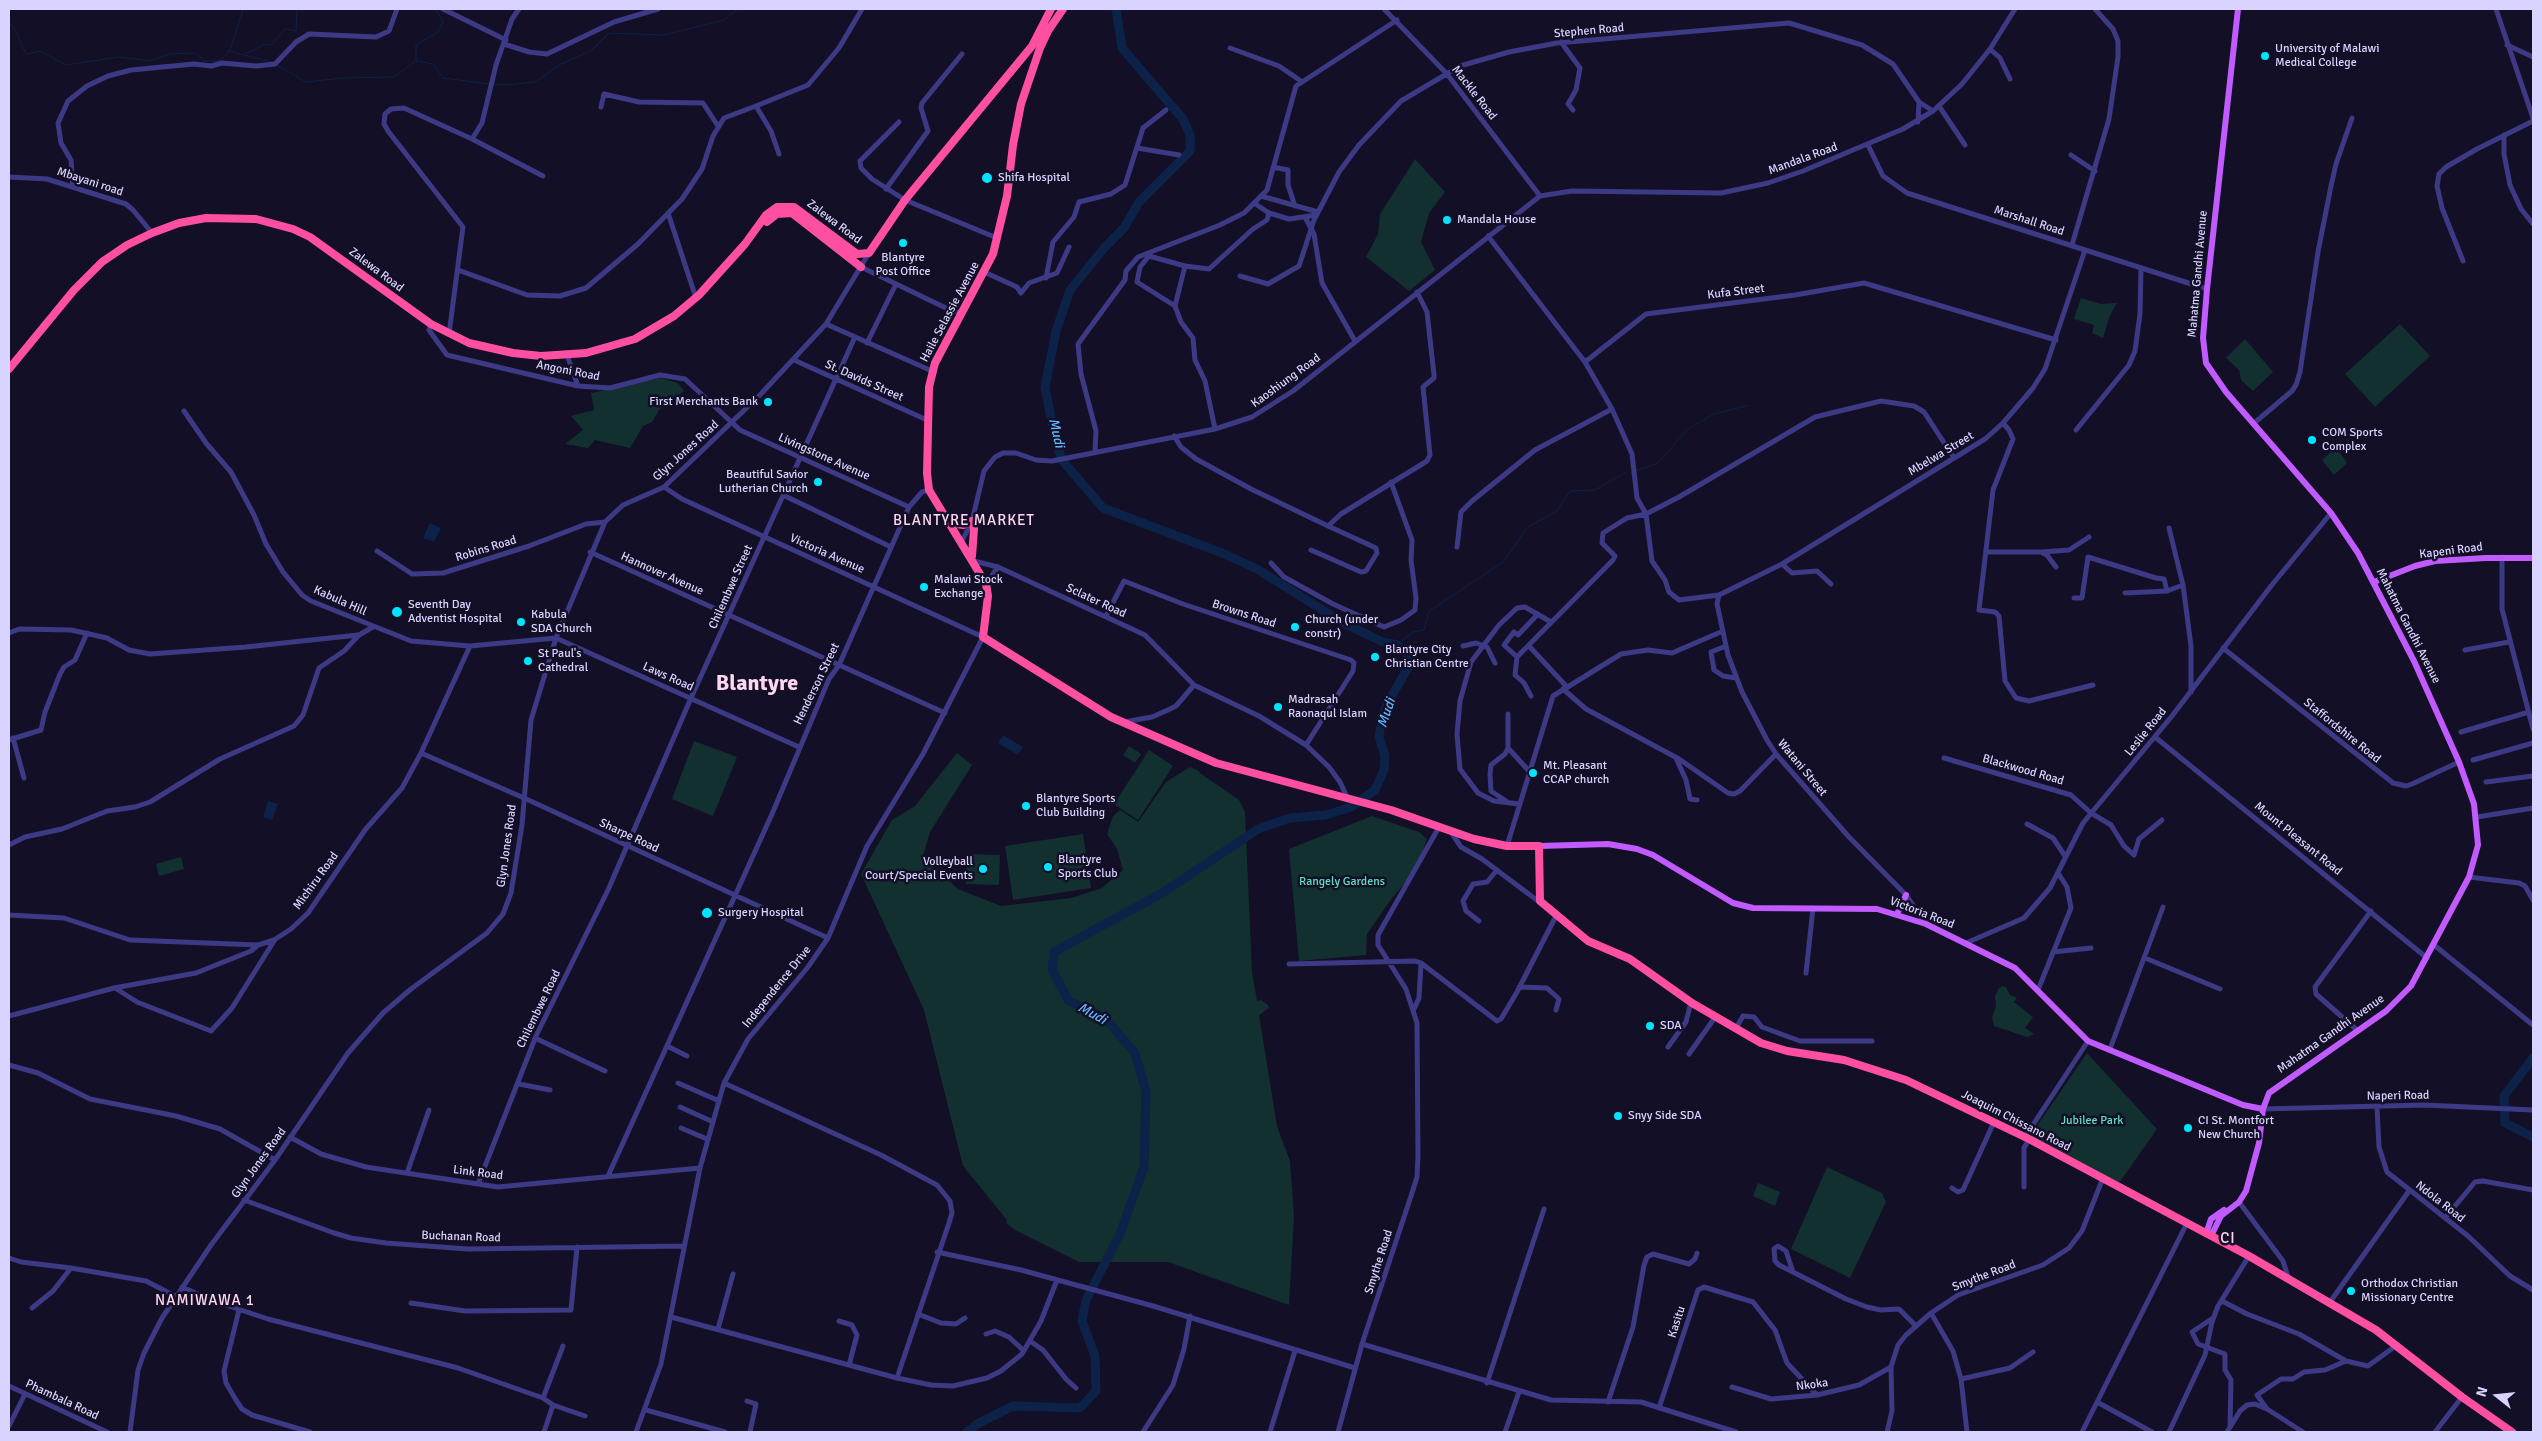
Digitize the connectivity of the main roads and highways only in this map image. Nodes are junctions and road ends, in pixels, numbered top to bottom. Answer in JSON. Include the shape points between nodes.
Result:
{"nodes":[{"id":1,"x":1051,"y":9,"type":"edge"},
{"id":2,"x":1063,"y":9,"type":"edge"},
{"id":3,"x":2238,"y":9,"type":"edge"},
{"id":4,"x":745,"y":244,"type":"junction"},
{"id":5,"x":861,"y":267,"type":"road end"},
{"id":6,"x":9,"y":368,"type":"edge"},
{"id":7,"x":951,"y":523,"type":"junction"},
{"id":8,"x":2533,"y":558,"type":"edge"},
{"id":9,"x":973,"y":559,"type":"junction"},
{"id":10,"x":2374,"y":582,"type":"junction"},
{"id":11,"x":1539,"y":846,"type":"junction"},
{"id":12,"x":1906,"y":895,"type":"road end"},
{"id":13,"x":1897,"y":914,"type":"junction"},
{"id":14,"x":2263,"y":1109,"type":"junction"},
{"id":15,"x":2209,"y":1235,"type":"junction"},
{"id":16,"x":2512,"y":1432,"type":"edge"}],
"edges":[{"from":1,"to":4,"type":"highway","name":"Zalewa Road","via":[[1032,46],[905,200],[869,253],[857,254],[800,209],[788,205],[772,210]]},
{"from":2,"to":7,"type":"highway","name":"Haile Selassie Avenue","via":[[1040,48],[1021,104],[997,238],[984,272],[932,371],[927,420],[929,490]]},
{"from":3,"to":10,"type":"main road","name":"Mahatma Gandhi Avenue","via":[[2207,289],[2203,338],[2206,363],[2226,392],[2331,513]]},
{"from":4,"to":5,"type":"highway","name":"Zalewa Road","via":[[772,216],[786,212],[803,220]]},
{"from":4,"to":6,"type":"highway","name":"Zalewa Road","via":[[696,298],[667,321],[636,339],[593,351],[541,356],[469,343],[449,334],[335,253],[293,229],[256,219],[206,218],[178,223],[127,244],[95,269]]},
{"from":7,"to":9,"type":"highway","name":"Haile Selassie Avenue"},
{"from":7,"to":9,"type":"highway","via":[[963,525],[972,520]]},
{"from":8,"to":10,"type":"main road","name":"Kapeni Road","via":[[2434,562]]},
{"from":9,"to":11,"type":"highway","name":"Haile Selassie Avenue","via":[[986,584],[988,596],[983,636],[1065,690],[1123,723],[1216,763],[1391,810],[1481,841],[1507,846]]},
{"from":10,"to":14,"type":"main road","name":"Mahatma Gandhi Avenue","via":[[2459,762],[2476,817],[2478,845],[2469,877],[2411,986],[2358,1031],[2274,1088]]},
{"from":11,"to":13,"type":"main road","name":"Victoria Road","via":[[1625,846],[1653,855],[1733,903],[1754,908],[1877,908]]},
{"from":11,"to":15,"type":"highway","name":"Joaquim Chissano Road","via":[[1539,897],[1544,905],[1588,941],[1630,959],[1690,1002],[1773,1047],[1844,1060],[1887,1072],[2027,1138]]},
{"from":12,"to":13,"type":"main road"},
{"from":13,"to":14,"type":"main road","name":"Victoria Road","via":[[1926,924],[2015,968],[2088,1041],[2243,1105]]},
{"from":14,"to":15,"type":"main road","name":"Mahatma Gandhi Avenue","via":[[2251,1179],[2239,1202],[2211,1219]]},
{"from":15,"to":16,"type":"highway","name":"Joaquim Chissano Road","via":[[2330,1302],[2397,1346]]}]}
